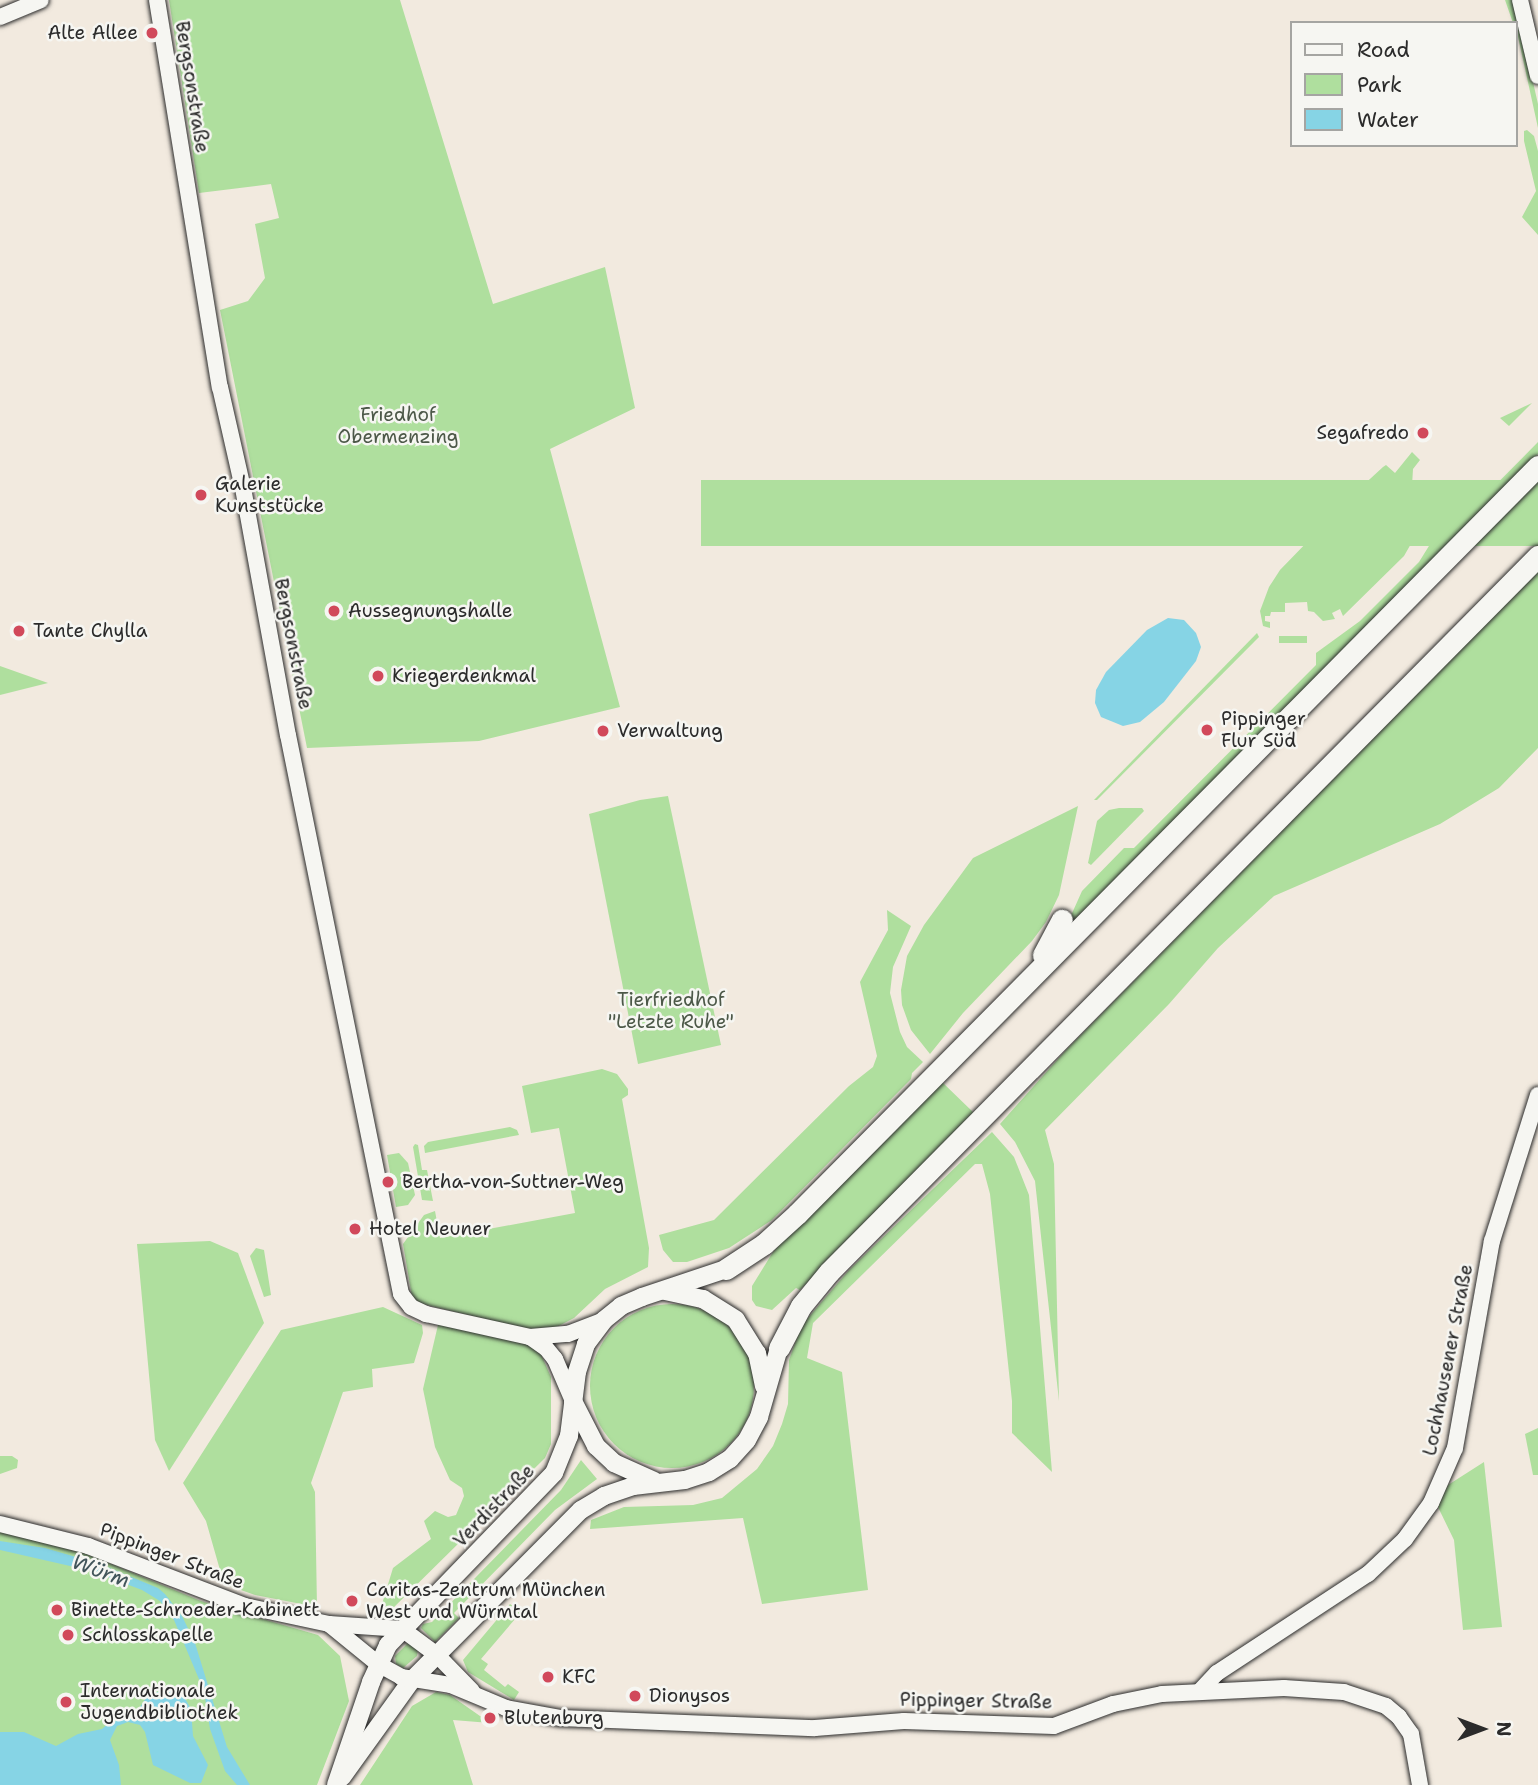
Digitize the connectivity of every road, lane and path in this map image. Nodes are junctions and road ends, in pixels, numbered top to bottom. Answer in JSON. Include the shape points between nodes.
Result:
{"nodes":[{"id":1,"x":41,"y":0,"type":"edge"},
{"id":2,"x":157,"y":0,"type":"edge"},
{"id":3,"x":1520,"y":0,"type":"edge"},
{"id":4,"x":0,"y":17,"type":"edge"},
{"id":5,"x":1538,"y":76,"type":"edge"},
{"id":6,"x":1538,"y":466,"type":"edge"},
{"id":7,"x":1538,"y":556,"type":"edge"},
{"id":8,"x":1062,"y":920,"type":"dead end"},
{"id":9,"x":1032,"y":975,"type":"junction"},
{"id":10,"x":1538,"y":1095,"type":"edge"},
{"id":11,"x":726,"y":1269,"type":"joint"},
{"id":12,"x":663,"y":1290,"type":"junction"},
{"id":13,"x":604,"y":1320,"type":"junction"},
{"id":14,"x":530,"y":1337,"type":"junction"},
{"id":15,"x":779,"y":1348,"type":"joint"},
{"id":16,"x":765,"y":1392,"type":"junction"},
{"id":17,"x":573,"y":1401,"type":"junction"},
{"id":18,"x":660,"y":1483,"type":"junction"},
{"id":19,"x":0,"y":1524,"type":"edge"},
{"id":20,"x":329,"y":1624,"type":"junction"},
{"id":21,"x":402,"y":1629,"type":"junction"},
{"id":22,"x":437,"y":1655,"type":"junction"},
{"id":23,"x":378,"y":1664,"type":"junction"},
{"id":24,"x":411,"y":1681,"type":"junction"},
{"id":25,"x":1200,"y":1691,"type":"junction"},
{"id":26,"x":474,"y":1693,"type":"junction"},
{"id":27,"x":337,"y":1784,"type":"edge"},
{"id":28,"x":1420,"y":1785,"type":"edge"}],
"edges":[{"from":1,"to":4,"type":"street"},
{"from":2,"to":14,"type":"street","name":"Bergsonstraße","via":[[220,387],[401,1294],[411,1307],[426,1314]]},
{"from":3,"to":5,"type":"street"},
{"from":6,"to":9,"type":"highway"},
{"from":7,"to":15,"type":"highway","via":[[829,1272],[801,1306]]},
{"from":8,"to":9,"type":"highway"},
{"from":9,"to":11,"type":"highway","via":[[797,1214],[764,1244]]},
{"from":10,"to":25,"type":"street","name":"Lochhausener Straße","via":[[1492,1241],[1455,1448],[1431,1503],[1382,1562],[1217,1673]]},
{"from":11,"to":12,"type":"main road","name":"Verdistraße"},
{"from":12,"to":13,"type":"main road","name":"Verdistraße","via":[[621,1306]]},
{"from":12,"to":16,"type":"main road","via":[[703,1299],[736,1320],[757,1353]]},
{"from":13,"to":14,"type":"street","via":[[568,1334]]},
{"from":13,"to":17,"type":"main road","name":"Verdistraße","via":[[586,1344]]},
{"from":14,"to":17,"type":"street","via":[[555,1359]]},
{"from":15,"to":16,"type":"main road","name":"Verdistraße"},
{"from":16,"to":18,"type":"main road","name":"Verdistraße","via":[[747,1440],[730,1459],[709,1472]]},
{"from":17,"to":18,"type":"main road","via":[[605,1455],[636,1475]]},
{"from":17,"to":21,"type":"main road","name":"Verdistraße","via":[[569,1436],[554,1473]]},
{"from":18,"to":22,"type":"main road","name":"Verdistraße","via":[[624,1489],[581,1510]]},
{"from":19,"to":20,"type":"street","name":"Pippinger Straße","via":[[88,1546],[245,1606]]},
{"from":20,"to":21,"type":"street","name":"Pippinger Straße"},
{"from":20,"to":23,"type":"street","name":"Pippinger Straße"},
{"from":21,"to":22,"type":"street","name":"Pippinger Straße"},
{"from":21,"to":23,"type":"main road","name":"Verdistraße"},
{"from":22,"to":24,"type":"main road","name":"Verdistraße"},
{"from":22,"to":26,"type":"street","name":"Pippinger Straße"},
{"from":23,"to":24,"type":"street","name":"Pippinger Straße"},
{"from":23,"to":27,"type":"main road","name":"Verdistraße"},
{"from":24,"to":26,"type":"street","name":"Pippinger Straße"},
{"from":24,"to":27,"type":"main road","name":"Verdistraße"},
{"from":25,"to":26,"type":"street","name":"Pippinger Straße","via":[[1140,1697],[1054,1726],[904,1721],[815,1728],[561,1718],[506,1708]]},
{"from":25,"to":28,"type":"street","name":"Pippinger Straße","via":[[1318,1689],[1364,1696],[1386,1706],[1411,1734]]}]}
